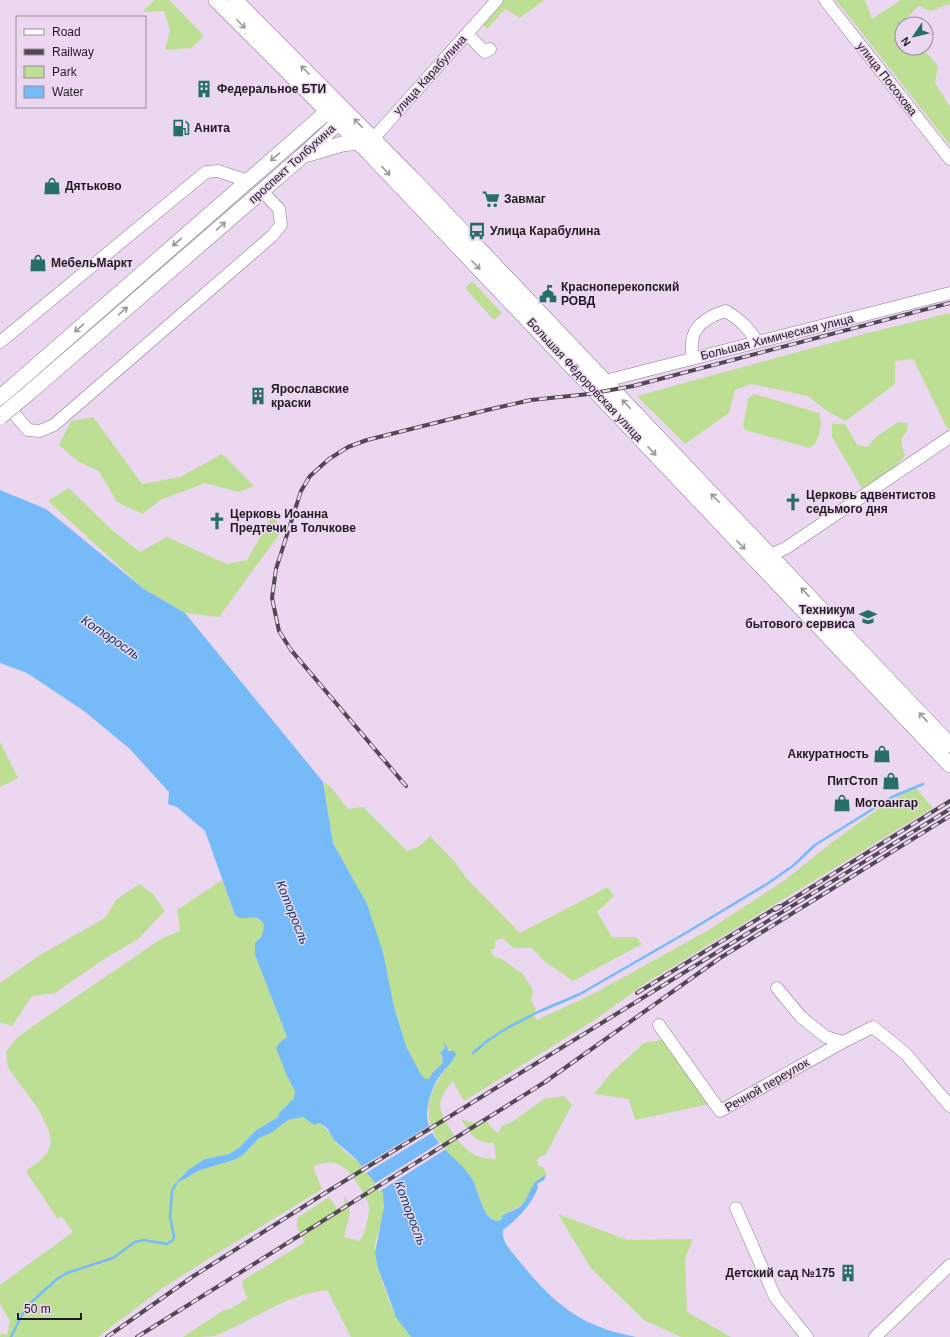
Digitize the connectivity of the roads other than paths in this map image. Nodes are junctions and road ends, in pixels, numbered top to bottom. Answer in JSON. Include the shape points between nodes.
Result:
{"nodes":[{"id":1,"x":216,"y":0,"type":"edge"},
{"id":2,"x":234,"y":0,"type":"edge"},
{"id":3,"x":497,"y":0,"type":"edge"},
{"id":4,"x":825,"y":0,"type":"edge"},
{"id":5,"x":467,"y":34,"type":"junction"},
{"id":6,"x":490,"y":49,"type":"dead end"},
{"id":7,"x":312,"y":95,"type":"junction"},
{"id":8,"x":343,"y":107,"type":"junction"},
{"id":9,"x":328,"y":111,"type":"junction"},
{"id":10,"x":339,"y":122,"type":"junction"},
{"id":11,"x":305,"y":132,"type":"junction"},
{"id":12,"x":366,"y":140,"type":"junction"},
{"id":13,"x":300,"y":158,"type":"junction"},
{"id":14,"x":950,"y":159,"type":"edge"},
{"id":15,"x":248,"y":181,"type":"junction"},
{"id":16,"x":262,"y":191,"type":"junction"},
{"id":17,"x":950,"y":293,"type":"edge"},
{"id":18,"x":0,"y":342,"type":"edge"},
{"id":19,"x":758,"y":342,"type":"junction"},
{"id":20,"x":692,"y":359,"type":"junction"},
{"id":21,"x":605,"y":381,"type":"junction"},
{"id":22,"x":0,"y":397,"type":"edge"},
{"id":23,"x":0,"y":417,"type":"edge"},
{"id":24,"x":950,"y":437,"type":"edge"},
{"id":25,"x":763,"y":558,"type":"junction"},
{"id":26,"x":950,"y":745,"type":"edge"},
{"id":27,"x":950,"y":765,"type":"edge"},
{"id":28,"x":776,"y":988,"type":"dead end"},
{"id":29,"x":659,"y":1025,"type":"dead end"},
{"id":30,"x":843,"y":1042,"type":"junction"},
{"id":31,"x":950,"y":1106,"type":"edge"},
{"id":32,"x":736,"y":1208,"type":"dead end"},
{"id":33,"x":950,"y":1265,"type":"edge"},
{"id":34,"x":807,"y":1337,"type":"edge"},
{"id":35,"x":876,"y":1337,"type":"edge"}],
"edges":[{"from":1,"to":7,"type":"main road","name":"Большая Фёдоровская улица","one_way":true},
{"from":8,"to":2,"type":"main road","name":"Большая Фёдоровская улица","one_way":true},
{"from":3,"to":5,"type":"street","name":"улица Карабулина"},
{"from":4,"to":14,"type":"street","name":"улица Посохова"},
{"from":5,"to":6,"type":"street","via":[[486,52]]},
{"from":5,"to":12,"type":"street","name":"улица Карабулина"},
{"from":7,"to":9,"type":"main road","name":"Большая Фёдоровская улица"},
{"from":7,"to":11,"type":"main road","via":[[316,113]]},
{"from":8,"to":9,"type":"main road","name":"проспект Толбухина"},
{"from":8,"to":10,"type":"main road","name":"проспект Толбухина"},
{"from":12,"to":8,"type":"main road","name":"Большая Фёдоровская улица","one_way":true},
{"from":9,"to":10,"type":"main road","name":"Большая Фёдоровская улица"},
{"from":9,"to":11,"type":"main road","name":"проспект Толбухина"},
{"from":10,"to":12,"type":"main road","name":"Большая Фёдоровская улица"},
{"from":10,"to":13,"type":"main road","name":"проспект Толбухина"},
{"from":11,"to":15,"type":"main road","name":"проспект Толбухина","one_way":true},
{"from":12,"to":13,"type":"main road","via":[[336,145]]},
{"from":12,"to":21,"type":"main road","name":"Большая Фёдоровская улица"},
{"from":12,"to":25,"type":"main road","name":"Большая Фёдоровская улица","one_way":true},
{"from":13,"to":16,"type":"main road","name":"проспект Толбухина"},
{"from":15,"to":18,"type":"street","via":[[218,171],[206,172]]},
{"from":15,"to":22,"type":"main road","name":"проспект Толбухина","one_way":true,"bridge":true},
{"from":16,"to":22,"type":"street","via":[[279,209],[281,225],[272,236],[54,425],[40,431],[28,430]]},
{"from":23,"to":16,"type":"main road","name":"проспект Толбухина","one_way":true,"bridge":true},
{"from":17,"to":19,"type":"street","name":"Большая Химическая улица"},
{"from":19,"to":20,"type":"street","name":"Большая Химическая улица"},
{"from":19,"to":20,"type":"street","via":[[740,320],[726,311],[716,313],[704,320],[693,336]]},
{"from":20,"to":21,"type":"street","name":"Большая Химическая улица"},
{"from":25,"to":21,"type":"main road","name":"Большая Фёдоровская улица","one_way":true},
{"from":24,"to":25,"type":"street","via":[[786,548]]},
{"from":26,"to":25,"type":"main road","name":"Большая Фёдоровская улица","one_way":true},
{"from":25,"to":27,"type":"main road","name":"Большая Фёдоровская улица"},
{"from":28,"to":30,"type":"street","via":[[801,1017],[826,1037]]},
{"from":29,"to":30,"type":"street","name":"Речной переулок","via":[[720,1112]]},
{"from":30,"to":31,"type":"street","via":[[873,1027],[906,1054]]},
{"from":32,"to":34,"type":"street","via":[[775,1297]]},
{"from":33,"to":35,"type":"street"}]}
